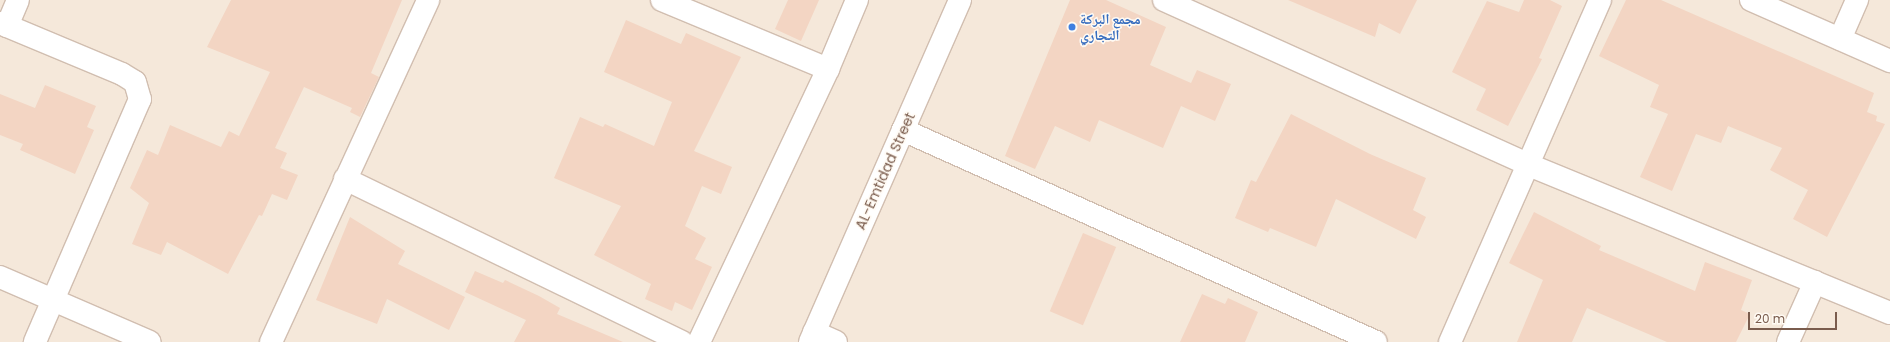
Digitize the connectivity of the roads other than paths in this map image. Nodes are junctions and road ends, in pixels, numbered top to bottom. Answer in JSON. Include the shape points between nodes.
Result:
{"nodes":[{"id":1,"x":18,"y":0,"type":"edge"},
{"id":2,"x":428,"y":0,"type":"edge"},
{"id":3,"x":662,"y":0,"type":"edge"},
{"id":4,"x":857,"y":0,"type":"edge"},
{"id":5,"x":960,"y":0,"type":"edge"},
{"id":6,"x":1164,"y":0,"type":"edge"},
{"id":7,"x":1600,"y":0,"type":"edge"},
{"id":8,"x":1751,"y":0,"type":"edge"},
{"id":9,"x":1857,"y":0,"type":"edge"},
{"id":10,"x":3,"y":25,"type":"edge"},
{"id":11,"x":1840,"y":39,"type":"junction"},
{"id":12,"x":1890,"y":61,"type":"edge"},
{"id":13,"x":828,"y":69,"type":"junction"},
{"id":14,"x":903,"y":130,"type":"junction"},
{"id":15,"x":1529,"y":165,"type":"junction"},
{"id":16,"x":346,"y":179,"type":"junction"},
{"id":17,"x":0,"y":276,"type":"edge"},
{"id":18,"x":1815,"y":282,"type":"junction"},
{"id":19,"x":54,"y":299,"type":"junction"},
{"id":20,"x":1890,"y":314,"type":"edge"},
{"id":21,"x":812,"y":337,"type":"edge"},
{"id":22,"x":35,"y":342,"type":"edge"},
{"id":23,"x":150,"y":342,"type":"edge"},
{"id":24,"x":271,"y":342,"type":"edge"},
{"id":25,"x":682,"y":342,"type":"edge"},
{"id":26,"x":699,"y":342,"type":"edge"},
{"id":27,"x":836,"y":342,"type":"edge"},
{"id":28,"x":1376,"y":342,"type":"edge"},
{"id":29,"x":1450,"y":342,"type":"edge"},
{"id":30,"x":1788,"y":342,"type":"edge"}],
"edges":[{"from":1,"to":10,"type":"street"},
{"from":2,"to":16,"type":"street"},
{"from":3,"to":13,"type":"street"},
{"from":4,"to":13,"type":"street"},
{"from":5,"to":14,"type":"street","name":"AL-Emtidad Street"},
{"from":6,"to":15,"type":"street"},
{"from":7,"to":15,"type":"street"},
{"from":8,"to":11,"type":"street"},
{"from":9,"to":11,"type":"street"},
{"from":10,"to":19,"type":"street","via":[[122,74],[135,82],[140,99]]},
{"from":11,"to":12,"type":"street"},
{"from":13,"to":26,"type":"street"},
{"from":14,"to":21,"type":"street","name":"AL-Emtidad Street"},
{"from":14,"to":28,"type":"street"},
{"from":15,"to":18,"type":"street"},
{"from":15,"to":29,"type":"street"},
{"from":16,"to":24,"type":"street"},
{"from":16,"to":25,"type":"street"},
{"from":17,"to":19,"type":"street"},
{"from":18,"to":20,"type":"street"},
{"from":18,"to":30,"type":"street"},
{"from":19,"to":22,"type":"street"},
{"from":19,"to":23,"type":"street"},
{"from":21,"to":27,"type":"street"}]}
